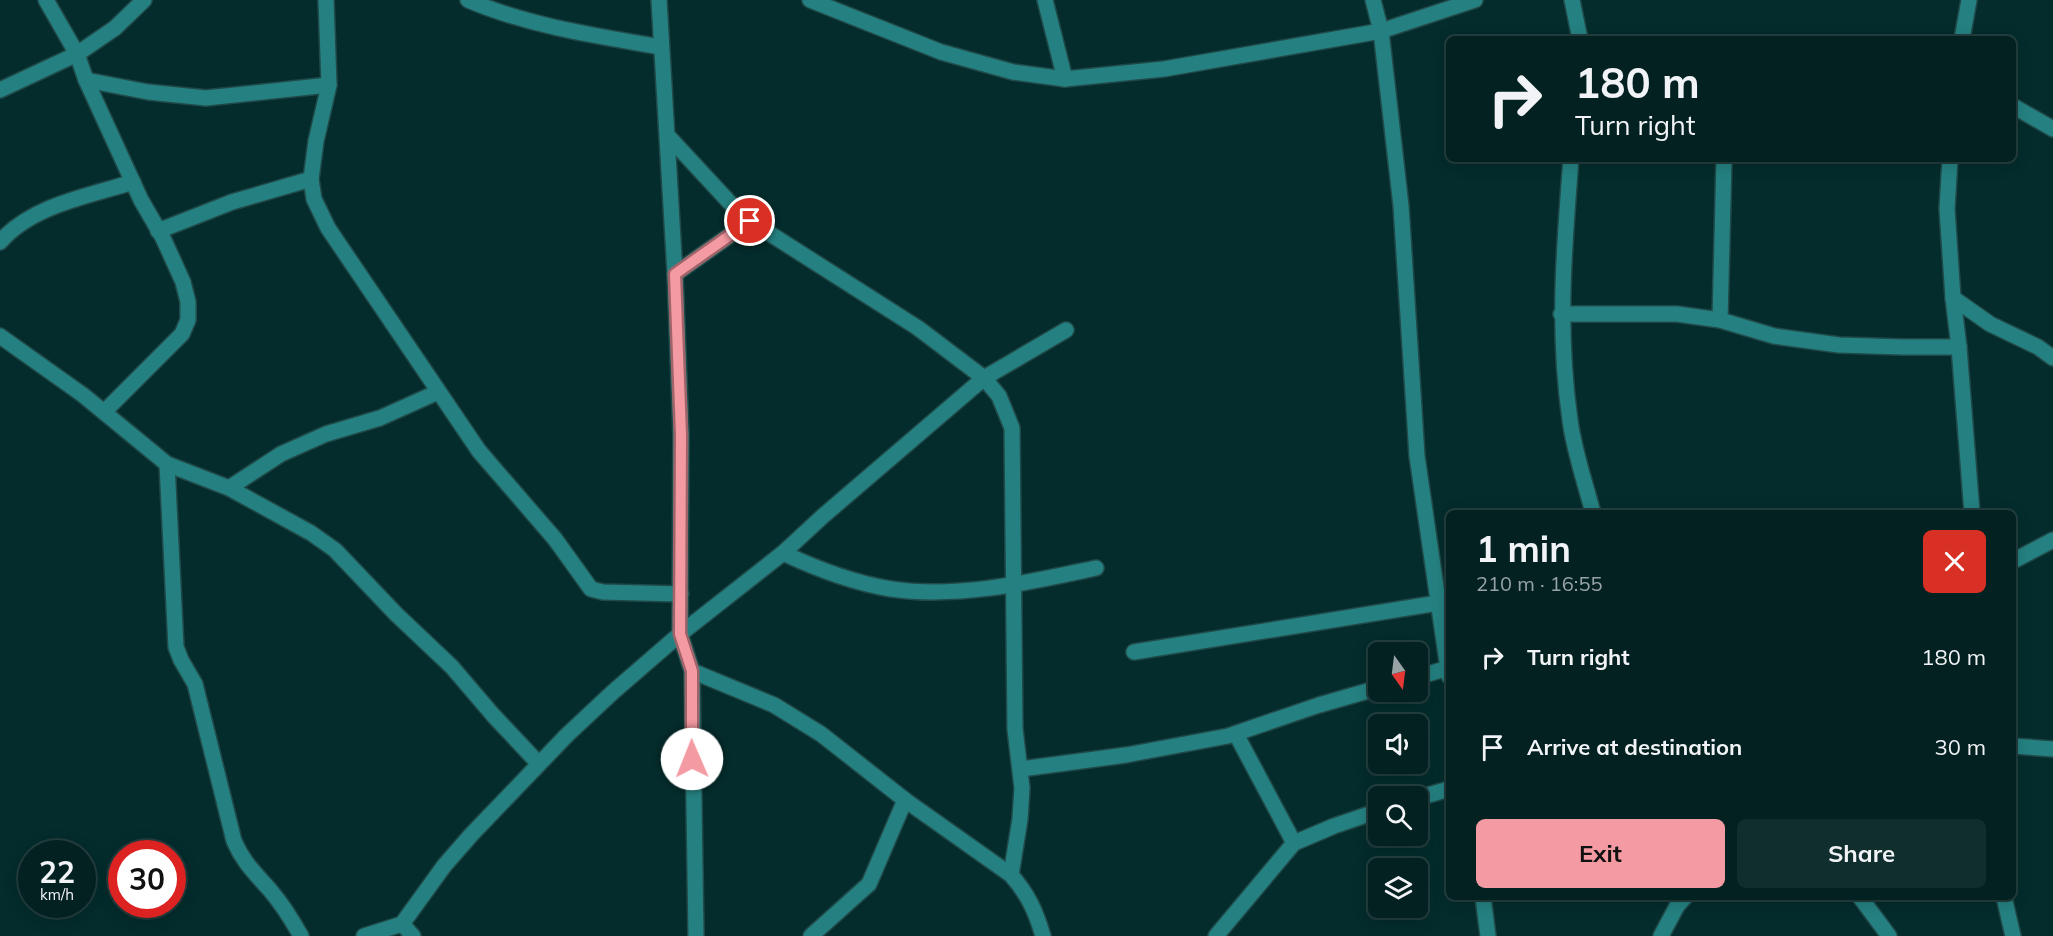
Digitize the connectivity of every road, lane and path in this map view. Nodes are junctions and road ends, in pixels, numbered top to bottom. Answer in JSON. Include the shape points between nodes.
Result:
{"nodes":[{"id":1,"x":46,"y":0,"type":"edge"},
{"id":2,"x":144,"y":0,"type":"edge"},
{"id":3,"x":326,"y":0,"type":"edge"},
{"id":4,"x":468,"y":0,"type":"edge"},
{"id":5,"x":659,"y":0,"type":"edge"},
{"id":6,"x":810,"y":0,"type":"edge"},
{"id":7,"x":1045,"y":0,"type":"edge"},
{"id":8,"x":1373,"y":0,"type":"edge"},
{"id":9,"x":1475,"y":0,"type":"edge"},
{"id":10,"x":1572,"y":0,"type":"edge"},
{"id":11,"x":1969,"y":0,"type":"edge"},
{"id":12,"x":1381,"y":31,"type":"junction"},
{"id":13,"x":1579,"y":36,"type":"edge"},
{"id":14,"x":1963,"y":36,"type":"edge"},
{"id":15,"x":661,"y":48,"type":"junction"},
{"id":16,"x":77,"y":54,"type":"junction"},
{"id":17,"x":86,"y":80,"type":"junction"},
{"id":18,"x":1065,"y":80,"type":"junction"},
{"id":19,"x":329,"y":85,"type":"junction"},
{"id":20,"x":0,"y":90,"type":"edge"},
{"id":21,"x":2016,"y":108,"type":"edge"},
{"id":22,"x":2053,"y":129,"type":"edge"},
{"id":23,"x":668,"y":136,"type":"junction"},
{"id":24,"x":1571,"y":162,"type":"edge"},
{"id":25,"x":1724,"y":162,"type":"edge"},
{"id":26,"x":1950,"y":162,"type":"edge"},
{"id":27,"x":310,"y":179,"type":"junction"},
{"id":28,"x":133,"y":182,"type":"junction"},
{"id":29,"x":750,"y":221,"type":"junction"},
{"id":30,"x":158,"y":231,"type":"junction"},
{"id":31,"x":0,"y":242,"type":"edge"},
{"id":32,"x":675,"y":274,"type":"junction"},
{"id":33,"x":1953,"y":298,"type":"junction"},
{"id":34,"x":1561,"y":314,"type":"junction"},
{"id":35,"x":1720,"y":320,"type":"junction"},
{"id":36,"x":1066,"y":330,"type":"dead end"},
{"id":37,"x":0,"y":336,"type":"edge"},
{"id":38,"x":1959,"y":347,"type":"junction"},
{"id":39,"x":2053,"y":358,"type":"edge"},
{"id":40,"x":984,"y":378,"type":"junction"},
{"id":41,"x":438,"y":392,"type":"junction"},
{"id":42,"x":104,"y":412,"type":"junction"},
{"id":43,"x":166,"y":464,"type":"junction"},
{"id":44,"x":229,"y":488,"type":"junction"},
{"id":45,"x":1592,"y":510,"type":"edge"},
{"id":46,"x":1972,"y":510,"type":"edge"},
{"id":47,"x":2053,"y":540,"type":"edge"},
{"id":48,"x":783,"y":554,"type":"junction"},
{"id":49,"x":2016,"y":559,"type":"edge"},
{"id":50,"x":1096,"y":568,"type":"dead end"},
{"id":51,"x":1013,"y":585,"type":"junction"},
{"id":52,"x":681,"y":594,"type":"junction"},
{"id":53,"x":1444,"y":605,"type":"edge"},
{"id":54,"x":680,"y":634,"type":"junction"},
{"id":55,"x":1446,"y":638,"type":"edge"},
{"id":56,"x":1134,"y":652,"type":"dead end"},
{"id":57,"x":692,"y":671,"type":"junction"},
{"id":58,"x":1446,"y":672,"type":"edge"},
{"id":59,"x":1428,"y":675,"type":"edge"},
{"id":60,"x":1368,"y":691,"type":"edge"},
{"id":61,"x":1236,"y":734,"type":"junction"},
{"id":62,"x":2016,"y":746,"type":"edge"},
{"id":63,"x":2053,"y":749,"type":"edge"},
{"id":64,"x":539,"y":764,"type":"junction"},
{"id":65,"x":1021,"y":769,"type":"junction"},
{"id":66,"x":1446,"y":790,"type":"edge"},
{"id":67,"x":1428,"y":795,"type":"edge"},
{"id":68,"x":904,"y":800,"type":"junction"},
{"id":69,"x":1368,"y":814,"type":"edge"},
{"id":70,"x":1294,"y":843,"type":"junction"},
{"id":71,"x":1011,"y":875,"type":"junction"},
{"id":72,"x":1483,"y":900,"type":"edge"},
{"id":73,"x":1682,"y":900,"type":"edge"},
{"id":74,"x":1862,"y":900,"type":"edge"},
{"id":75,"x":2005,"y":900,"type":"edge"},
{"id":76,"x":402,"y":924,"type":"junction"},
{"id":77,"x":302,"y":936,"type":"edge"},
{"id":78,"x":364,"y":936,"type":"edge"},
{"id":79,"x":413,"y":936,"type":"edge"},
{"id":80,"x":696,"y":936,"type":"edge"},
{"id":81,"x":811,"y":936,"type":"edge"},
{"id":82,"x":1043,"y":936,"type":"edge"},
{"id":83,"x":1216,"y":936,"type":"edge"},
{"id":84,"x":1488,"y":936,"type":"edge"},
{"id":85,"x":1661,"y":936,"type":"edge"},
{"id":86,"x":1889,"y":936,"type":"edge"},
{"id":87,"x":2013,"y":936,"type":"edge"}],
"edges":[{"from":1,"to":16,"type":"street"},
{"from":2,"to":16,"type":"street","via":[[115,28]]},
{"from":3,"to":19,"type":"street"},
{"from":4,"to":15,"type":"street","via":[[488,9],[597,37]]},
{"from":5,"to":15,"type":"street"},
{"from":6,"to":18,"type":"street","via":[[941,52],[1012,72]]},
{"from":7,"to":18,"type":"street"},
{"from":8,"to":12,"type":"street"},
{"from":9,"to":12,"type":"street"},
{"from":10,"to":13,"type":"street"},
{"from":11,"to":14,"type":"street"},
{"from":12,"to":18,"type":"street","via":[[1164,69]]},
{"from":12,"to":53,"type":"street","via":[[1401,206],[1417,456]]},
{"from":15,"to":23,"type":"street"},
{"from":16,"to":17,"type":"street"},
{"from":16,"to":20,"type":"street"},
{"from":17,"to":19,"type":"street","via":[[206,98]]},
{"from":17,"to":28,"type":"street"},
{"from":19,"to":27,"type":"street"},
{"from":21,"to":22,"type":"street"},
{"from":23,"to":29,"type":"street"},
{"from":23,"to":32,"type":"street"},
{"from":24,"to":34,"type":"street"},
{"from":25,"to":35,"type":"street"},
{"from":26,"to":33,"type":"street","via":[[1947,209]]},
{"from":27,"to":30,"type":"street","via":[[232,202]]},
{"from":27,"to":41,"type":"street","via":[[314,199],[328,228]]},
{"from":28,"to":30,"type":"street"},
{"from":28,"to":31,"type":"street","via":[[25,219]]},
{"from":29,"to":32,"type":"street"},
{"from":29,"to":40,"type":"street","via":[[918,328]]},
{"from":30,"to":42,"type":"street","via":[[183,282],[188,320],[182,334]]},
{"from":32,"to":52,"type":"street"},
{"from":33,"to":38,"type":"street"},
{"from":33,"to":39,"type":"street","via":[[1990,324]]},
{"from":34,"to":35,"type":"street","via":[[1677,314]]},
{"from":34,"to":45,"type":"street","via":[[1570,422]]},
{"from":35,"to":38,"type":"street","via":[[1774,336],[1839,345]]},
{"from":36,"to":40,"type":"street"},
{"from":37,"to":42,"type":"street"},
{"from":38,"to":46,"type":"street"},
{"from":40,"to":48,"type":"street"},
{"from":40,"to":51,"type":"street","via":[[999,396],[1012,428]]},
{"from":41,"to":44,"type":"street","via":[[281,454]]},
{"from":41,"to":52,"type":"street","via":[[479,451],[591,589]]},
{"from":42,"to":43,"type":"street"},
{"from":43,"to":44,"type":"street"},
{"from":43,"to":77,"type":"street","via":[[176,646],[195,684],[239,853]]},
{"from":44,"to":64,"type":"street","via":[[334,549],[452,667]]},
{"from":47,"to":49,"type":"street"},
{"from":48,"to":51,"type":"street","via":[[850,579],[892,589],[965,591]]},
{"from":48,"to":54,"type":"street"},
{"from":50,"to":51,"type":"street"},
{"from":51,"to":65,"type":"street","via":[[1015,729]]},
{"from":52,"to":54,"type":"street"},
{"from":53,"to":55,"type":"street"},
{"from":53,"to":56,"type":"street"},
{"from":54,"to":57,"type":"street"},
{"from":54,"to":64,"type":"street"},
{"from":57,"to":68,"type":"street","via":[[794,717]]},
{"from":57,"to":80,"type":"street"},
{"from":58,"to":59,"type":"street"},
{"from":60,"to":61,"type":"street"},
{"from":61,"to":65,"type":"street","via":[[1126,755]]},
{"from":61,"to":70,"type":"street"},
{"from":62,"to":63,"type":"street"},
{"from":64,"to":76,"type":"street","via":[[444,866]]},
{"from":65,"to":71,"type":"street","via":[[1020,819]]},
{"from":66,"to":67,"type":"street"},
{"from":68,"to":71,"type":"street"},
{"from":68,"to":81,"type":"street","via":[[869,884]]},
{"from":69,"to":70,"type":"street"},
{"from":70,"to":83,"type":"street"},
{"from":71,"to":82,"type":"street","via":[[1025,890]]},
{"from":72,"to":84,"type":"street"},
{"from":73,"to":85,"type":"street"},
{"from":74,"to":86,"type":"street"},
{"from":75,"to":87,"type":"street"},
{"from":76,"to":78,"type":"street"},
{"from":76,"to":79,"type":"street"}]}
